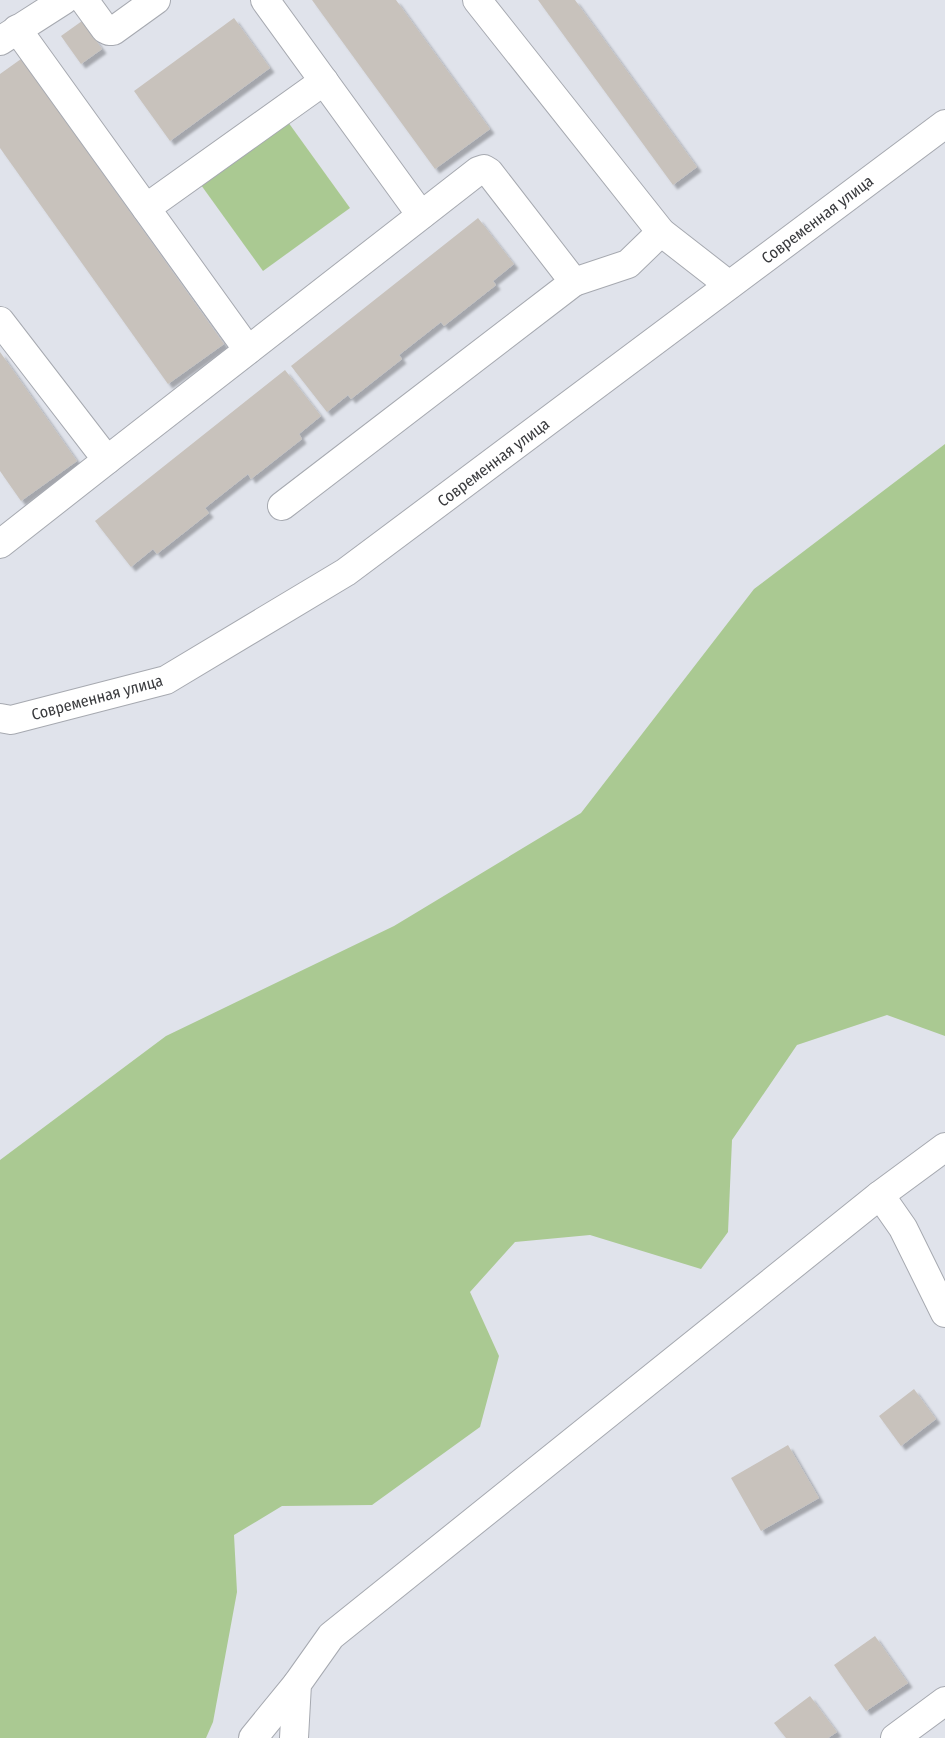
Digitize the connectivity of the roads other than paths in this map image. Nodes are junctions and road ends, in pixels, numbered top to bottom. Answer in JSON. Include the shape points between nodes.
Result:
{"nodes":[{"id":1,"x":64,"y":0,"type":"edge"},
{"id":2,"x":84,"y":0,"type":"edge"},
{"id":3,"x":156,"y":0,"type":"edge"},
{"id":4,"x":265,"y":0,"type":"edge"},
{"id":5,"x":477,"y":0,"type":"edge"},
{"id":6,"x":8,"y":35,"type":"edge"},
{"id":7,"x":324,"y":81,"type":"junction"},
{"id":8,"x":945,"y":124,"type":"edge"},
{"id":9,"x":146,"y":208,"type":"junction"},
{"id":10,"x":421,"y":215,"type":"junction"},
{"id":11,"x":661,"y":232,"type":"junction"},
{"id":12,"x":574,"y":282,"type":"junction"},
{"id":13,"x":729,"y":285,"type":"junction"},
{"id":14,"x":0,"y":321,"type":"edge"},
{"id":15,"x":248,"y":350,"type":"junction"},
{"id":16,"x":107,"y":460,"type":"junction"},
{"id":17,"x":282,"y":506,"type":"dead end"},
{"id":18,"x":0,"y":544,"type":"edge"},
{"id":19,"x":0,"y":718,"type":"edge"},
{"id":20,"x":945,"y":1147,"type":"edge"},
{"id":21,"x":880,"y":1195,"type":"junction"},
{"id":22,"x":945,"y":1314,"type":"edge"},
{"id":23,"x":297,"y":1684,"type":"junction"},
{"id":24,"x":945,"y":1701,"type":"edge"},
{"id":25,"x":253,"y":1738,"type":"edge"},
{"id":26,"x":294,"y":1738,"type":"edge"},
{"id":27,"x":895,"y":1738,"type":"edge"}],
"edges":[{"from":1,"to":6,"type":"street"},
{"from":2,"to":3,"type":"street","via":[[109,32]]},
{"from":4,"to":7,"type":"street"},
{"from":5,"to":11,"type":"street"},
{"from":6,"to":9,"type":"street"},
{"from":7,"to":9,"type":"street"},
{"from":7,"to":10,"type":"street"},
{"from":8,"to":13,"type":"street","name":"Современная улица"},
{"from":9,"to":15,"type":"street"},
{"from":10,"to":12,"type":"street","via":[[484,169]]},
{"from":10,"to":15,"type":"street"},
{"from":11,"to":12,"type":"street","via":[[628,264]]},
{"from":11,"to":13,"type":"street"},
{"from":12,"to":17,"type":"street"},
{"from":13,"to":19,"type":"street","name":"Современная улица","via":[[346,572],[175,675],[11,720]]},
{"from":14,"to":16,"type":"street"},
{"from":15,"to":16,"type":"street"},
{"from":16,"to":18,"type":"street"},
{"from":20,"to":21,"type":"street"},
{"from":21,"to":22,"type":"street","via":[[903,1228]]},
{"from":21,"to":23,"type":"street","via":[[331,1636]]},
{"from":23,"to":25,"type":"street"},
{"from":23,"to":26,"type":"street"},
{"from":24,"to":27,"type":"street"}]}
